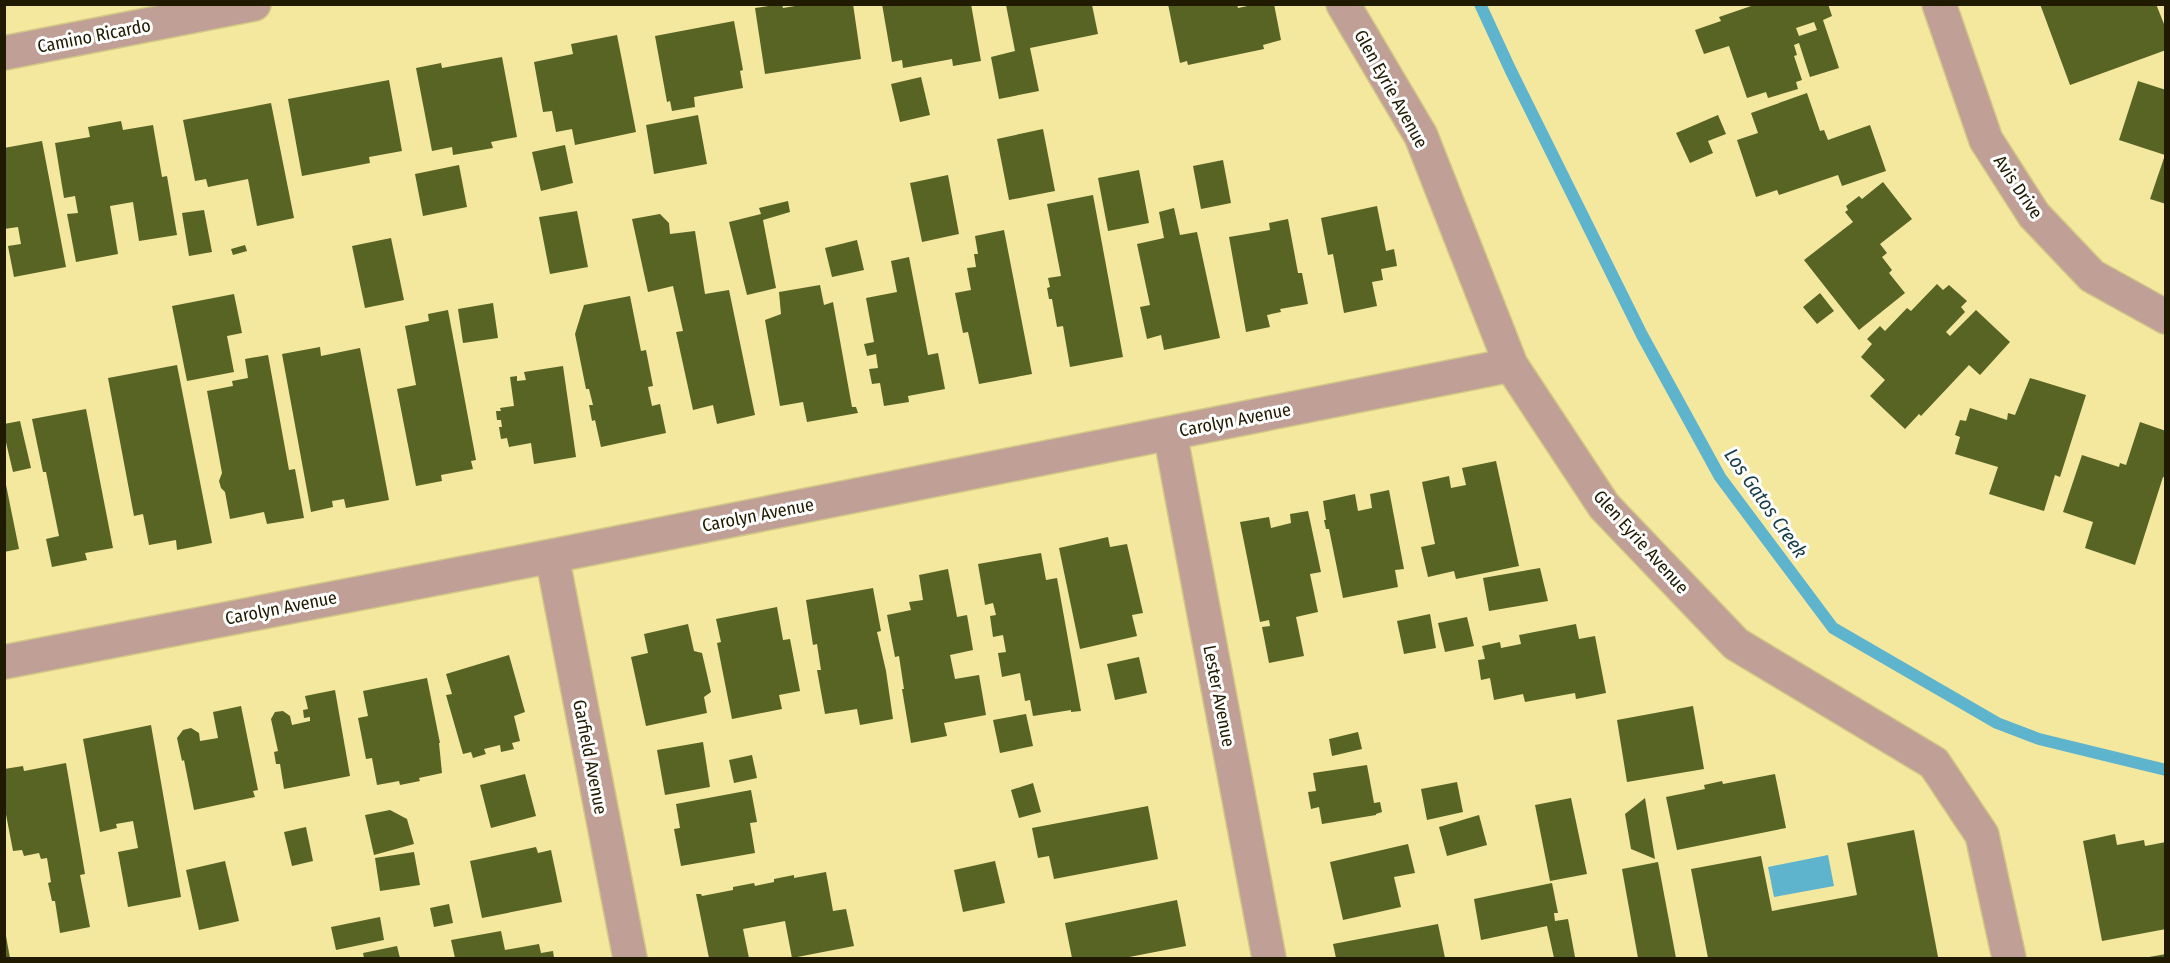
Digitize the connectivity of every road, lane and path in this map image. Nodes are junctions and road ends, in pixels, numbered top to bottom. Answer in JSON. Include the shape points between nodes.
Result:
{"nodes":[{"id":1,"x":254,"y":4,"type":"edge"},
{"id":2,"x":1343,"y":4,"type":"edge"},
{"id":3,"x":1939,"y":4,"type":"edge"},
{"id":4,"x":4,"y":53,"type":"edge"},
{"id":5,"x":2166,"y":317,"type":"edge"},
{"id":6,"x":1511,"y":365,"type":"junction"},
{"id":7,"x":1170,"y":433,"type":"junction"},
{"id":8,"x":552,"y":556,"type":"junction"},
{"id":9,"x":4,"y":662,"type":"edge"},
{"id":10,"x":630,"y":958,"type":"edge"},
{"id":11,"x":1269,"y":958,"type":"edge"},
{"id":12,"x":2009,"y":958,"type":"edge"}],
"edges":[{"from":1,"to":4,"type":"street","name":"Camino Ricardo"},
{"from":2,"to":6,"type":"street","name":"Glen Eyrie Avenue","via":[[1420,136]]},
{"from":3,"to":5,"type":"street","name":"Avis Drive","via":[[1986,140],[2034,215],[2092,276]]},
{"from":6,"to":7,"type":"street","name":"Carolyn Avenue"},
{"from":6,"to":12,"type":"street","name":"Glen Eyrie Avenue","via":[[1604,506],[1736,644],[1934,763],[1982,835]]},
{"from":7,"to":8,"type":"street","name":"Carolyn Avenue"},
{"from":7,"to":11,"type":"street","name":"Lester Avenue"},
{"from":8,"to":9,"type":"street","name":"Carolyn Avenue"},
{"from":8,"to":10,"type":"street","name":"Garfield Avenue"}]}
